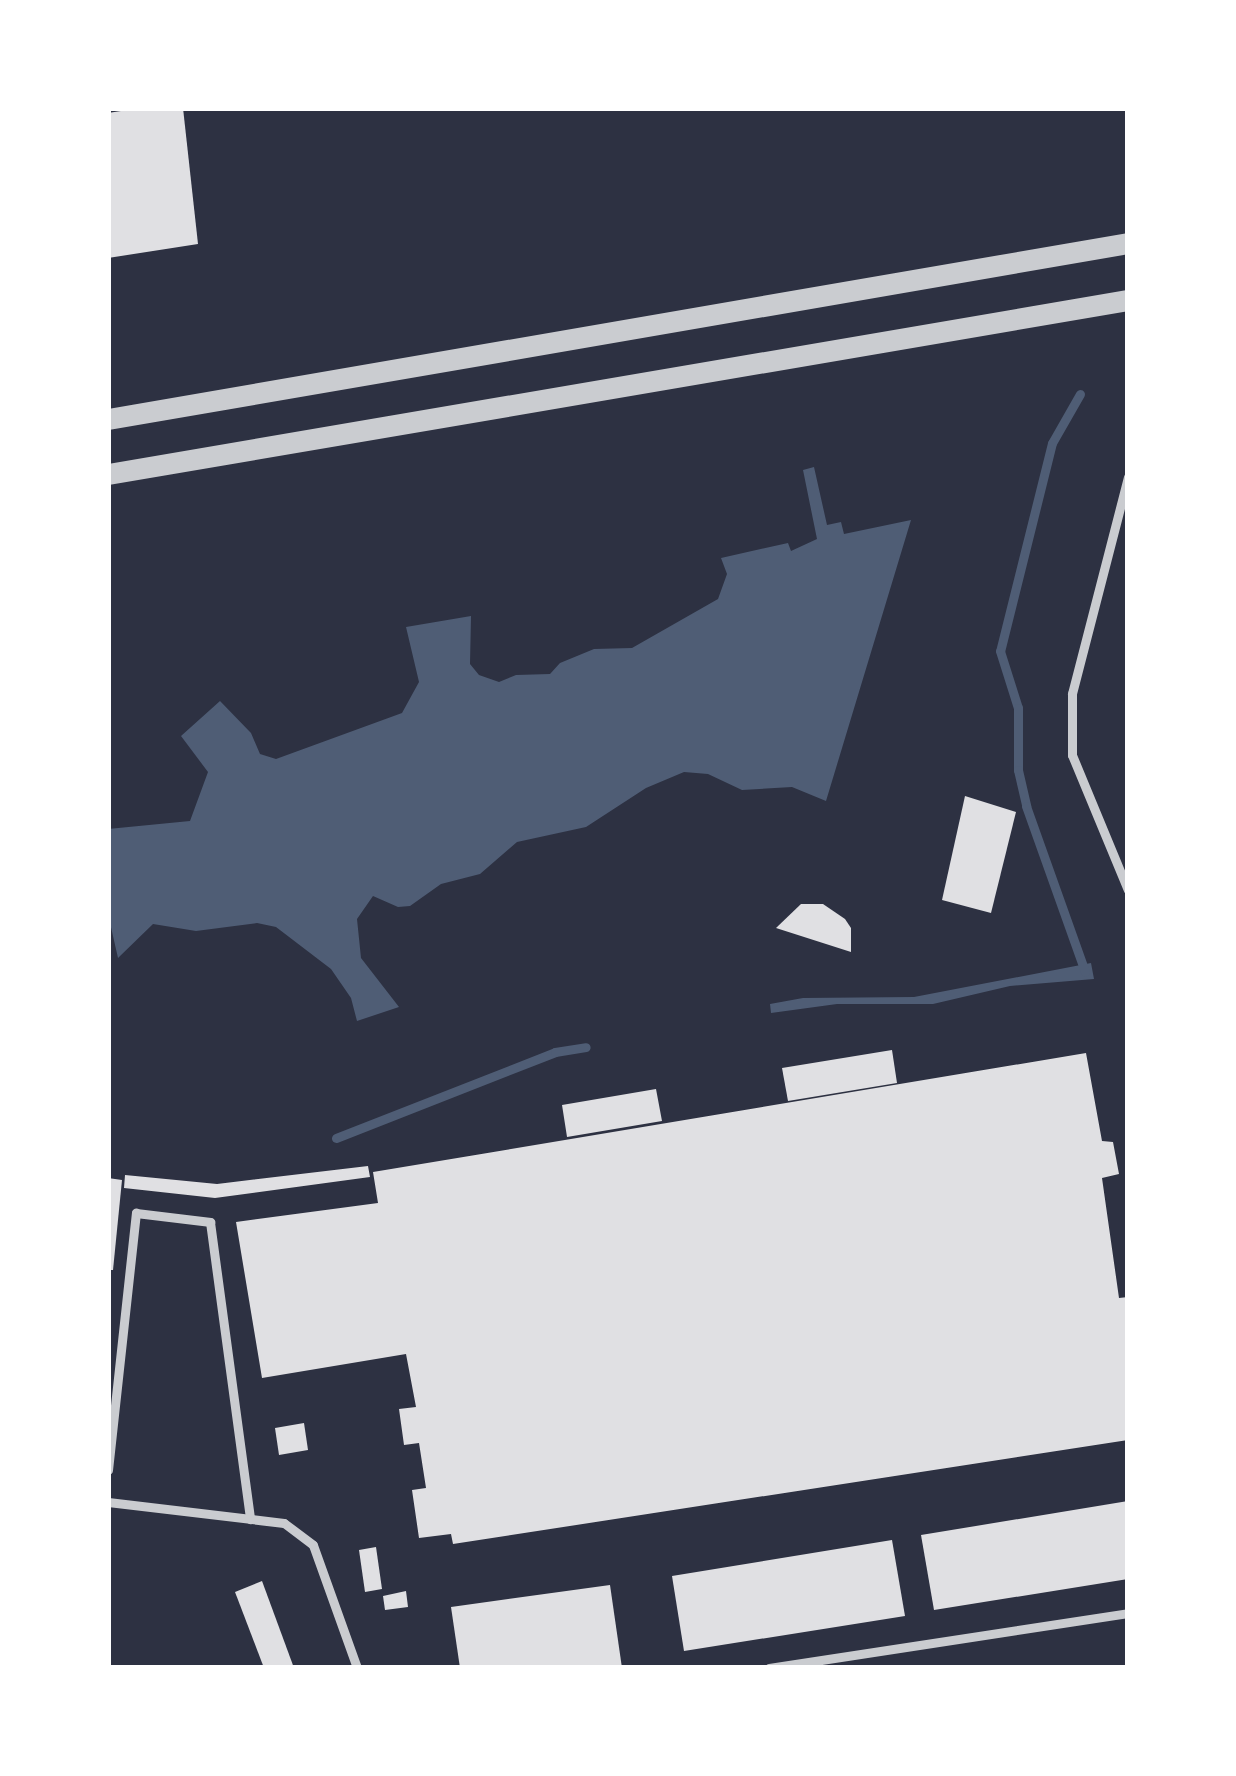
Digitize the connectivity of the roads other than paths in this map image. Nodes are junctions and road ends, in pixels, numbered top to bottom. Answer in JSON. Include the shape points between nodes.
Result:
{"nodes":[{"id":1,"x":1128,"y":243,"type":"edge"},
{"id":2,"x":1128,"y":300,"type":"edge"},
{"id":3,"x":108,"y":419,"type":"edge"},
{"id":4,"x":108,"y":474,"type":"edge"},
{"id":5,"x":1128,"y":477,"type":"edge"},
{"id":6,"x":1128,"y":890,"type":"edge"},
{"id":7,"x":108,"y":1470,"type":"edge"},
{"id":8,"x":108,"y":1502,"type":"edge"},
{"id":9,"x":250,"y":1519,"type":"junction"},
{"id":10,"x":1128,"y":1612,"type":"edge"},
{"id":11,"x":863,"y":1655,"type":"junction"},
{"id":12,"x":357,"y":1668,"type":"edge"},
{"id":13,"x":769,"y":1668,"type":"edge"},
{"id":14,"x":865,"y":1668,"type":"edge"}],
"edges":[{"from":1,"to":3,"type":"street"},
{"from":2,"to":4,"type":"street"},
{"from":5,"to":6,"type":"lane","via":[[1072,694],[1072,755]]},
{"from":7,"to":9,"type":"lane","via":[[136,1214],[210,1222]]},
{"from":8,"to":9,"type":"lane"},
{"from":9,"to":12,"type":"lane","via":[[284,1523],[314,1545]]},
{"from":10,"to":11,"type":"lane"},
{"from":11,"to":13,"type":"lane"},
{"from":11,"to":14,"type":"lane"}]}
